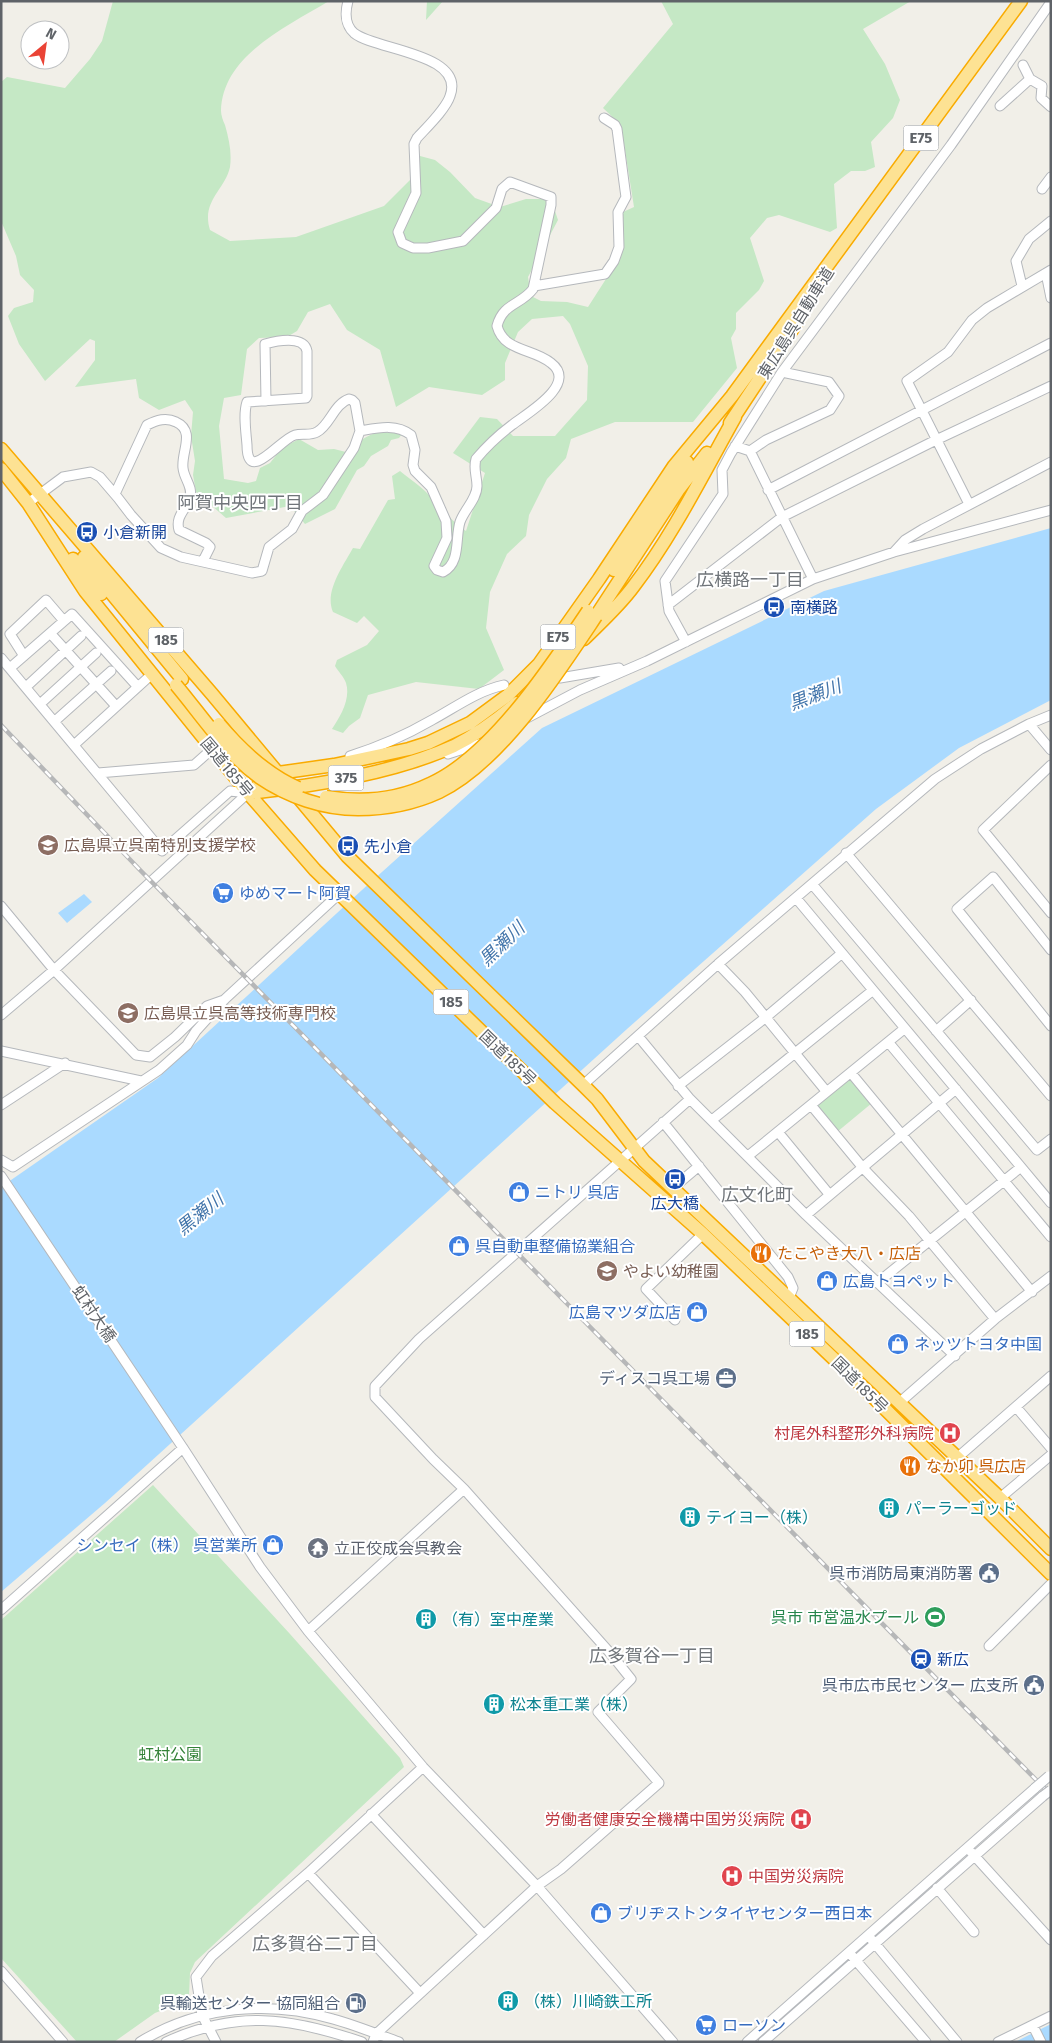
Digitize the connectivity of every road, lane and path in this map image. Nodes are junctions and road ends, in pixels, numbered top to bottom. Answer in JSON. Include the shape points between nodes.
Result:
{"nodes":[{"id":1,"x":348,"y":1,"type":"edge"},
{"id":2,"x":1021,"y":1,"type":"edge"},
{"id":3,"x":1051,"y":2,"type":"edge"},
{"id":4,"x":1023,"y":65,"type":"dead end"},
{"id":5,"x":1030,"y":78,"type":"junction"},
{"id":6,"x":1000,"y":106,"type":"dead end"},
{"id":7,"x":1051,"y":107,"type":"edge"},
{"id":8,"x":604,"y":118,"type":"dead end"},
{"id":9,"x":1051,"y":177,"type":"edge"},
{"id":10,"x":1042,"y":189,"type":"dead end"},
{"id":11,"x":1051,"y":220,"type":"edge"},
{"id":12,"x":856,"y":228,"type":"junction"},
{"id":13,"x":1048,"y":271,"type":"edge"},
{"id":14,"x":534,"y":286,"type":"junction"},
{"id":15,"x":1022,"y":286,"type":"junction"},
{"id":16,"x":1051,"y":298,"type":"edge"},
{"id":17,"x":1051,"y":343,"type":"edge"},
{"id":18,"x":782,"y":372,"type":"junction"},
{"id":19,"x":1051,"y":386,"type":"edge"},
{"id":20,"x":732,"y":396,"type":"junction"},
{"id":21,"x":266,"y":401,"type":"junction"},
{"id":22,"x":921,"y":410,"type":"junction"},
{"id":23,"x":735,"y":417,"type":"junction"},
{"id":24,"x":360,"y":431,"type":"junction"},
{"id":25,"x":936,"y":440,"type":"junction"},
{"id":26,"x":735,"y":446,"type":"junction"},
{"id":27,"x":1,"y":449,"type":"edge"},
{"id":28,"x":750,"y":451,"type":"junction"},
{"id":29,"x":1051,"y":462,"type":"edge"},
{"id":30,"x":1,"y":469,"type":"edge"},
{"id":31,"x":768,"y":490,"type":"junction"},
{"id":32,"x":38,"y":494,"type":"junction"},
{"id":33,"x":115,"y":494,"type":"junction"},
{"id":34,"x":28,"y":504,"type":"junction"},
{"id":35,"x":969,"y":504,"type":"junction"},
{"id":36,"x":1051,"y":510,"type":"edge"},
{"id":37,"x":782,"y":517,"type":"junction"},
{"id":38,"x":894,"y":552,"type":"junction"},
{"id":39,"x":203,"y":561,"type":"junction"},
{"id":40,"x":814,"y":580,"type":"junction"},
{"id":41,"x":668,"y":604,"type":"junction"},
{"id":42,"x":592,"y":613,"type":"junction"},
{"id":43,"x":64,"y":621,"type":"junction"},
{"id":44,"x":50,"y":634,"type":"junction"},
{"id":45,"x":81,"y":636,"type":"dead end"},
{"id":46,"x":686,"y":642,"type":"junction"},
{"id":47,"x":66,"y":651,"type":"junction"},
{"id":48,"x":96,"y":653,"type":"dead end"},
{"id":49,"x":24,"y":656,"type":"junction"},
{"id":50,"x":1,"y":658,"type":"edge"},
{"id":51,"x":647,"y":661,"type":"junction"},
{"id":52,"x":80,"y":667,"type":"junction"},
{"id":53,"x":10,"y":668,"type":"junction"},
{"id":54,"x":111,"y":671,"type":"dead end"},
{"id":55,"x":151,"y":675,"type":"junction"},
{"id":56,"x":560,"y":678,"type":"dead end"},
{"id":57,"x":179,"y":682,"type":"junction"},
{"id":58,"x":96,"y":685,"type":"junction"},
{"id":59,"x":504,"y":685,"type":"dead end"},
{"id":60,"x":26,"y":687,"type":"junction"},
{"id":61,"x":138,"y":687,"type":"junction"},
{"id":62,"x":40,"y":704,"type":"junction"},
{"id":63,"x":116,"y":706,"type":"junction"},
{"id":64,"x":1051,"y":715,"type":"edge"},
{"id":65,"x":55,"y":721,"type":"junction"},
{"id":66,"x":1029,"y":724,"type":"junction"},
{"id":67,"x":74,"y":745,"type":"junction"},
{"id":68,"x":212,"y":749,"type":"junction"},
{"id":69,"x":1051,"y":750,"type":"edge"},
{"id":70,"x":401,"y":765,"type":"junction"},
{"id":71,"x":1051,"y":765,"type":"edge"},
{"id":72,"x":304,"y":769,"type":"junction"},
{"id":73,"x":98,"y":772,"type":"junction"},
{"id":74,"x":278,"y":772,"type":"junction"},
{"id":75,"x":291,"y":788,"type":"junction"},
{"id":76,"x":248,"y":793,"type":"junction"},
{"id":77,"x":846,"y":853,"type":"junction"},
{"id":78,"x":812,"y":884,"type":"junction"},
{"id":79,"x":343,"y":897,"type":"junction"},
{"id":80,"x":796,"y":898,"type":"junction"},
{"id":81,"x":1,"y":906,"type":"edge"},
{"id":82,"x":1051,"y":913,"type":"edge"},
{"id":83,"x":1051,"y":950,"type":"edge"},
{"id":84,"x":841,"y":954,"type":"junction"},
{"id":85,"x":718,"y":964,"type":"junction"},
{"id":86,"x":54,"y":970,"type":"junction"},
{"id":87,"x":872,"y":991,"type":"junction"},
{"id":88,"x":225,"y":999,"type":"junction"},
{"id":89,"x":971,"y":1000,"type":"junction"},
{"id":90,"x":1,"y":1015,"type":"edge"},
{"id":91,"x":765,"y":1018,"type":"junction"},
{"id":92,"x":1051,"y":1026,"type":"edge"},
{"id":93,"x":904,"y":1029,"type":"junction"},
{"id":94,"x":936,"y":1031,"type":"junction"},
{"id":95,"x":638,"y":1036,"type":"junction"},
{"id":96,"x":889,"y":1042,"type":"junction"},
{"id":97,"x":1,"y":1051,"type":"edge"},
{"id":98,"x":795,"y":1054,"type":"junction"},
{"id":99,"x":65,"y":1063,"type":"junction"},
{"id":100,"x":851,"y":1073,"type":"junction"},
{"id":101,"x":141,"y":1081,"type":"junction"},
{"id":102,"x":581,"y":1083,"type":"junction"},
{"id":103,"x":678,"y":1086,"type":"junction"},
{"id":104,"x":956,"y":1089,"type":"junction"},
{"id":105,"x":826,"y":1091,"type":"junction"},
{"id":106,"x":1051,"y":1096,"type":"edge"},
{"id":107,"x":690,"y":1099,"type":"junction"},
{"id":108,"x":940,"y":1103,"type":"junction"},
{"id":109,"x":1,"y":1104,"type":"edge"},
{"id":110,"x":811,"y":1105,"type":"junction"},
{"id":111,"x":712,"y":1120,"type":"junction"},
{"id":112,"x":662,"y":1122,"type":"junction"},
{"id":113,"x":778,"y":1132,"type":"junction"},
{"id":114,"x":901,"y":1136,"type":"junction"},
{"id":115,"x":1051,"y":1139,"type":"edge"},
{"id":116,"x":633,"y":1148,"type":"junction"},
{"id":117,"x":748,"y":1156,"type":"junction"},
{"id":118,"x":1,"y":1160,"type":"edge"},
{"id":119,"x":621,"y":1161,"type":"junction"},
{"id":120,"x":699,"y":1166,"type":"junction"},
{"id":121,"x":1021,"y":1167,"type":"junction"},
{"id":122,"x":863,"y":1168,"type":"junction"},
{"id":123,"x":7,"y":1174,"type":"edge"},
{"id":124,"x":1004,"y":1181,"type":"junction"},
{"id":125,"x":673,"y":1188,"type":"junction"},
{"id":126,"x":829,"y":1194,"type":"junction"},
{"id":127,"x":1051,"y":1203,"type":"edge"},
{"id":128,"x":965,"y":1212,"type":"junction"},
{"id":129,"x":806,"y":1214,"type":"junction"},
{"id":130,"x":703,"y":1234,"type":"junction"},
{"id":131,"x":1051,"y":1237,"type":"edge"},
{"id":132,"x":929,"y":1241,"type":"junction"},
{"id":133,"x":1051,"y":1269,"type":"edge"},
{"id":134,"x":1051,"y":1276,"type":"edge"},
{"id":135,"x":877,"y":1283,"type":"junction"},
{"id":136,"x":1032,"y":1292,"type":"junction"},
{"id":137,"x":789,"y":1298,"type":"junction"},
{"id":138,"x":995,"y":1319,"type":"junction"},
{"id":139,"x":675,"y":1320,"type":"dead end"},
{"id":140,"x":955,"y":1356,"type":"junction"},
{"id":141,"x":1051,"y":1376,"type":"edge"},
{"id":142,"x":899,"y":1403,"type":"junction"},
{"id":143,"x":1016,"y":1407,"type":"junction"},
{"id":144,"x":183,"y":1448,"type":"junction"},
{"id":145,"x":1051,"y":1448,"type":"edge"},
{"id":146,"x":1051,"y":1455,"type":"edge"},
{"id":147,"x":957,"y":1458,"type":"junction"},
{"id":148,"x":945,"y":1470,"type":"junction"},
{"id":149,"x":464,"y":1489,"type":"junction"},
{"id":150,"x":1000,"y":1498,"type":"junction"},
{"id":151,"x":1051,"y":1549,"type":"edge"},
{"id":152,"x":1051,"y":1574,"type":"edge"},
{"id":153,"x":1051,"y":1584,"type":"edge"},
{"id":154,"x":1,"y":1610,"type":"edge"},
{"id":155,"x":308,"y":1631,"type":"junction"},
{"id":156,"x":989,"y":1646,"type":"dead end"},
{"id":157,"x":423,"y":1767,"type":"junction"},
{"id":158,"x":1050,"y":1775,"type":"edge"},
{"id":159,"x":1051,"y":1790,"type":"edge"},
{"id":160,"x":371,"y":1814,"type":"junction"},
{"id":161,"x":968,"y":1848,"type":"junction"},
{"id":162,"x":975,"y":1856,"type":"junction"},
{"id":163,"x":308,"y":1873,"type":"junction"},
{"id":164,"x":537,"y":1886,"type":"junction"},
{"id":165,"x":938,"y":1888,"type":"junction"},
{"id":166,"x":903,"y":1905,"type":"junction"},
{"id":167,"x":910,"y":1913,"type":"junction"},
{"id":168,"x":974,"y":1932,"type":"dead end"},
{"id":169,"x":484,"y":1935,"type":"junction"},
{"id":170,"x":868,"y":1936,"type":"junction"},
{"id":171,"x":1051,"y":1940,"type":"edge"},
{"id":172,"x":875,"y":1943,"type":"junction"},
{"id":173,"x":849,"y":1952,"type":"junction"},
{"id":174,"x":856,"y":1960,"type":"junction"},
{"id":175,"x":1,"y":1971,"type":"edge"},
{"id":176,"x":420,"y":1994,"type":"junction"},
{"id":177,"x":202,"y":2015,"type":"junction"},
{"id":178,"x":1051,"y":2016,"type":"edge"},
{"id":179,"x":206,"y":2026,"type":"junction"},
{"id":180,"x":1033,"y":2026,"type":"junction"},
{"id":181,"x":374,"y":2038,"type":"edge"},
{"id":182,"x":63,"y":2042,"type":"edge"},
{"id":183,"x":140,"y":2042,"type":"edge"},
{"id":184,"x":166,"y":2042,"type":"edge"},
{"id":185,"x":216,"y":2042,"type":"edge"},
{"id":186,"x":362,"y":2042,"type":"edge"},
{"id":187,"x":399,"y":2042,"type":"edge"},
{"id":188,"x":673,"y":2042,"type":"edge"},
{"id":189,"x":747,"y":2042,"type":"edge"},
{"id":190,"x":763,"y":2042,"type":"edge"},
{"id":191,"x":926,"y":2042,"type":"edge"},
{"id":192,"x":957,"y":2042,"type":"edge"},
{"id":193,"x":998,"y":2042,"type":"edge"},
{"id":194,"x":1041,"y":2042,"type":"edge"}],
"edges":[{"from":1,"to":14,"type":"street","via":[[348,24],[355,34],[425,58],[450,78],[452,90],[448,100],[414,144],[416,193],[398,232],[402,243],[413,248],[428,248],[463,241],[496,208],[504,186],[515,183],[551,197]]},
{"from":2,"to":12,"type":"highway","name":"東広島呉自動車道","number":"E75"},
{"from":3,"to":18,"type":"street","via":[[951,145]]},
{"from":4,"to":5,"type":"street"},
{"from":5,"to":6,"type":"street"},
{"from":5,"to":7,"type":"street","via":[[1042,86],[1041,98]]},
{"from":8,"to":14,"type":"street","via":[[615,125],[626,197],[618,212],[620,242],[617,254],[605,274]]},
{"from":9,"to":10,"type":"street"},
{"from":11,"to":15,"type":"street","via":[[1029,239],[1016,261]]},
{"from":12,"to":20,"type":"highway","name":"東広島呉自動車道","number":"E75"},
{"from":12,"to":23,"type":"highway","name":"東広島呉自動車道","number":"E75"},
{"from":13,"to":15,"type":"street"},
{"from":13,"to":16,"type":"street"},
{"from":14,"to":24,"type":"street","via":[[528,295],[505,309],[497,326],[507,343],[554,365],[558,378],[556,385],[538,408],[512,425],[476,459],[478,488],[460,523],[456,554],[448,569],[440,571],[434,566],[447,538],[446,520],[431,487],[414,470],[415,450],[411,435],[390,427]]},
{"from":15,"to":22,"type":"street","via":[[972,320],[948,352],[906,381]]},
{"from":17,"to":22,"type":"street"},
{"from":18,"to":26,"type":"street"},
{"from":18,"to":28,"type":"street","via":[[829,382],[839,396],[830,410]]},
{"from":19,"to":25,"type":"street"},
{"from":20,"to":42,"type":"highway"},
{"from":20,"to":72,"type":"highway","number":"E75","via":[[674,466],[539,664],[508,695],[470,723],[428,743]]},
{"from":21,"to":21,"type":"street","via":[[308,396],[307,351],[302,343],[265,344]]},
{"from":21,"to":24,"type":"street","via":[[247,402],[246,405],[247,449],[253,461],[265,459],[295,434],[318,432],[349,399],[355,403]]},
{"from":22,"to":25,"type":"street"},
{"from":22,"to":31,"type":"street"},
{"from":23,"to":42,"type":"highway","via":[[679,489]]},
{"from":23,"to":70,"type":"highway","number":"E75","via":[[646,569],[607,616],[555,670],[507,712],[456,745]]},
{"from":24,"to":39,"type":"street","via":[[354,448],[323,495],[302,511],[292,529],[269,547],[262,571],[252,573]]},
{"from":25,"to":35,"type":"street"},
{"from":25,"to":37,"type":"street"},
{"from":26,"to":28,"type":"street"},
{"from":26,"to":41,"type":"street","via":[[722,470],[723,494],[665,581]]},
{"from":27,"to":32,"type":"highway","name":"国道185号","number":"185"},
{"from":28,"to":31,"type":"street"},
{"from":29,"to":35,"type":"street"},
{"from":30,"to":34,"type":"highway","name":"国道185号","number":"185"},
{"from":31,"to":37,"type":"street"},
{"from":32,"to":33,"type":"street","via":[[63,476],[91,472]]},
{"from":32,"to":34,"type":"street"},
{"from":32,"to":57,"type":"highway"},
{"from":32,"to":74,"type":"highway","name":"国道185号","number":"185"},
{"from":33,"to":39,"type":"street","via":[[161,548],[181,557]]},
{"from":33,"to":39,"type":"street","via":[[147,425],[164,419],[181,424],[186,432],[183,470],[190,497],[177,524],[179,530],[210,547]]},
{"from":34,"to":55,"type":"highway","name":"国道185号","number":"185","via":[[85,591]]},
{"from":34,"to":57,"type":"highway"},
{"from":35,"to":38,"type":"street","via":[[905,540]]},
{"from":36,"to":38,"type":"street"},
{"from":37,"to":40,"type":"street"},
{"from":37,"to":41,"type":"street"},
{"from":38,"to":40,"type":"street"},
{"from":40,"to":46,"type":"street"},
{"from":41,"to":46,"type":"street","via":[[672,620]]},
{"from":42,"to":57,"type":"highway","bridge":true,"via":[[535,703],[474,769],[439,792],[381,809],[329,806],[273,786],[249,769],[224,744]]},
{"from":43,"to":44,"type":"street"},
{"from":43,"to":49,"type":"street","via":[[46,600],[10,634]]},
{"from":43,"to":61,"type":"street","via":[[72,614]]},
{"from":44,"to":47,"type":"street"},
{"from":44,"to":49,"type":"street"},
{"from":45,"to":47,"type":"street"},
{"from":46,"to":51,"type":"street"},
{"from":47,"to":52,"type":"street"},
{"from":47,"to":60,"type":"street"},
{"from":48,"to":52,"type":"street"},
{"from":49,"to":53,"type":"street"},
{"from":50,"to":53,"type":"street"},
{"from":51,"to":56,"type":"street"},
{"from":51,"to":70,"type":"street","via":[[541,709],[500,736],[435,758]]},
{"from":52,"to":58,"type":"street"},
{"from":52,"to":62,"type":"street"},
{"from":53,"to":60,"type":"street"},
{"from":54,"to":58,"type":"street"},
{"from":55,"to":61,"type":"street"},
{"from":55,"to":68,"type":"highway","name":"国道185号","number":"185"},
{"from":58,"to":63,"type":"street"},
{"from":58,"to":65,"type":"street"},
{"from":59,"to":72,"type":"street","via":[[481,692],[390,741],[356,755]]},
{"from":60,"to":62,"type":"street"},
{"from":61,"to":63,"type":"street"},
{"from":62,"to":65,"type":"street"},
{"from":63,"to":67,"type":"street"},
{"from":64,"to":66,"type":"street"},
{"from":65,"to":67,"type":"street"},
{"from":66,"to":69,"type":"street"},
{"from":66,"to":77,"type":"street","via":[[981,749],[935,779]]},
{"from":67,"to":73,"type":"street"},
{"from":68,"to":73,"type":"street","via":[[194,765]]},
{"from":68,"to":76,"type":"highway","name":"国道185号","number":"185"},
{"from":70,"to":75,"type":"highway","number":"375"},
{"from":71,"to":82,"type":"street","via":[[983,830]]},
{"from":72,"to":74,"type":"highway","number":"375"},
{"from":73,"to":76,"type":"street","via":[[100,779],[162,851],[230,791]]},
{"from":74,"to":75,"type":"highway","name":"国道185号","number":"185"},
{"from":74,"to":76,"type":"highway","number":"375"},
{"from":75,"to":76,"type":"highway","number":"375"},
{"from":75,"to":102,"type":"highway","name":"国道185号","number":"185","via":[[362,872]]},
{"from":76,"to":79,"type":"highway","name":"国道185号","number":"185"},
{"from":76,"to":86,"type":"street"},
{"from":77,"to":78,"type":"street"},
{"from":77,"to":89,"type":"street"},
{"from":78,"to":80,"type":"street"},
{"from":78,"to":94,"type":"street"},
{"from":79,"to":88,"type":"street"},
{"from":79,"to":119,"type":"highway","name":"国道185号","number":"185","via":[[555,1103]]},
{"from":80,"to":84,"type":"street"},
{"from":80,"to":85,"type":"street"},
{"from":81,"to":86,"type":"street"},
{"from":83,"to":92,"type":"street","via":[[993,877],[957,909]]},
{"from":84,"to":87,"type":"street"},
{"from":84,"to":91,"type":"street"},
{"from":85,"to":91,"type":"street"},
{"from":85,"to":95,"type":"street"},
{"from":86,"to":88,"type":"street","via":[[136,1055],[150,1057],[207,1006]]},
{"from":86,"to":90,"type":"street"},
{"from":87,"to":93,"type":"street"},
{"from":87,"to":98,"type":"street"},
{"from":88,"to":101,"type":"street","via":[[187,1045]]},
{"from":89,"to":94,"type":"street"},
{"from":89,"to":106,"type":"street"},
{"from":91,"to":98,"type":"street"},
{"from":91,"to":103,"type":"street"},
{"from":93,"to":96,"type":"street"},
{"from":93,"to":104,"type":"street"},
{"from":94,"to":115,"type":"street","via":[[1037,1150]]},
{"from":95,"to":102,"type":"street"},
{"from":95,"to":103,"type":"street"},
{"from":96,"to":100,"type":"street"},
{"from":96,"to":108,"type":"street"},
{"from":97,"to":99,"type":"street"},
{"from":98,"to":105,"type":"street"},
{"from":98,"to":111,"type":"street"},
{"from":99,"to":101,"type":"street"},
{"from":99,"to":109,"type":"street"},
{"from":100,"to":105,"type":"street"},
{"from":100,"to":114,"type":"street"},
{"from":101,"to":123,"type":"street"},
{"from":102,"to":116,"type":"highway","name":"国道185号","number":"185"},
{"from":103,"to":107,"type":"street"},
{"from":104,"to":108,"type":"street"},
{"from":104,"to":121,"type":"street"},
{"from":105,"to":110,"type":"street"},
{"from":107,"to":111,"type":"street"},
{"from":107,"to":112,"type":"street"},
{"from":108,"to":114,"type":"street"},
{"from":108,"to":124,"type":"street"},
{"from":110,"to":113,"type":"street"},
{"from":110,"to":122,"type":"street"},
{"from":111,"to":117,"type":"street"},
{"from":112,"to":116,"type":"street"},
{"from":112,"to":120,"type":"street"},
{"from":113,"to":117,"type":"street"},
{"from":113,"to":126,"type":"street"},
{"from":114,"to":122,"type":"street"},
{"from":114,"to":128,"type":"street"},
{"from":116,"to":119,"type":"street"},
{"from":116,"to":125,"type":"highway","name":"国道185号","number":"185"},
{"from":117,"to":129,"type":"street"},
{"from":118,"to":123,"type":"street"},
{"from":119,"to":130,"type":"highway","name":"国道185号","number":"185"},
{"from":119,"to":149,"type":"street","via":[[426,1333],[375,1386],[375,1397]]},
{"from":120,"to":125,"type":"street"},
{"from":120,"to":137,"type":"street","via":[[788,1277],[793,1288]]},
{"from":121,"to":124,"type":"street"},
{"from":121,"to":127,"type":"street"},
{"from":122,"to":126,"type":"street"},
{"from":122,"to":132,"type":"street"},
{"from":123,"to":144,"type":"street","name":"虹村大橋"},
{"from":124,"to":128,"type":"street"},
{"from":124,"to":131,"type":"street"},
{"from":125,"to":137,"type":"highway","name":"国道185号","number":"185"},
{"from":126,"to":129,"type":"street"},
{"from":128,"to":132,"type":"street"},
{"from":128,"to":136,"type":"street"},
{"from":129,"to":135,"type":"street"},
{"from":130,"to":139,"type":"street","via":[[646,1289]]},
{"from":130,"to":148,"type":"highway","name":"国道185号","number":"185"},
{"from":132,"to":135,"type":"street"},
{"from":132,"to":138,"type":"street"},
{"from":133,"to":136,"type":"street","via":[[1038,1279]]},
{"from":134,"to":136,"type":"street"},
{"from":135,"to":140,"type":"street"},
{"from":136,"to":138,"type":"street"},
{"from":137,"to":142,"type":"highway","name":"国道185号","number":"185"},
{"from":138,"to":140,"type":"street"},
{"from":140,"to":142,"type":"street"},
{"from":141,"to":143,"type":"street"},
{"from":142,"to":147,"type":"highway","name":"国道185号","number":"185"},
{"from":143,"to":145,"type":"street"},
{"from":143,"to":147,"type":"street"},
{"from":144,"to":154,"type":"street"},
{"from":144,"to":155,"type":"street","name":"虹村大橋","via":[[260,1567]]},
{"from":146,"to":150,"type":"street"},
{"from":147,"to":148,"type":"street"},
{"from":147,"to":150,"type":"highway","name":"国道185号","number":"185"},
{"from":148,"to":152,"type":"highway","name":"国道185号","number":"185"},
{"from":149,"to":155,"type":"street"},
{"from":149,"to":164,"type":"street","via":[[631,1679],[598,1712],[659,1784],[562,1869]]},
{"from":150,"to":151,"type":"highway","name":"国道185号","number":"185"},
{"from":153,"to":156,"type":"street"},
{"from":155,"to":157,"type":"street","name":"虹村大橋"},
{"from":157,"to":160,"type":"street"},
{"from":157,"to":164,"type":"street","name":"虹村大橋"},
{"from":158,"to":161,"type":"street","bridge":true},
{"from":159,"to":162,"type":"street","bridge":true},
{"from":160,"to":163,"type":"street"},
{"from":160,"to":169,"type":"street"},
{"from":161,"to":162,"type":"street"},
{"from":161,"to":166,"type":"street"},
{"from":162,"to":165,"type":"street"},
{"from":162,"to":171,"type":"street"},
{"from":163,"to":176,"type":"street"},
{"from":163,"to":177,"type":"street","via":[[231,1939],[196,1977]]},
{"from":164,"to":169,"type":"street"},
{"from":164,"to":188,"type":"street","name":"虹村大橋"},
{"from":165,"to":167,"type":"street"},
{"from":165,"to":168,"type":"street"},
{"from":166,"to":167,"type":"street"},
{"from":166,"to":170,"type":"street"},
{"from":167,"to":172,"type":"street"},
{"from":169,"to":176,"type":"street"},
{"from":170,"to":172,"type":"street"},
{"from":170,"to":173,"type":"street"},
{"from":172,"to":174,"type":"street"},
{"from":172,"to":192,"type":"street"},
{"from":173,"to":174,"type":"street"},
{"from":173,"to":189,"type":"street"},
{"from":174,"to":190,"type":"street"},
{"from":174,"to":191,"type":"street"},
{"from":175,"to":182,"type":"street"},
{"from":176,"to":181,"type":"street"},
{"from":177,"to":179,"type":"street"},
{"from":177,"to":181,"type":"street","via":[[258,2008],[289,2010],[333,2019]]},
{"from":177,"to":183,"type":"street","via":[[172,2024]]},
{"from":178,"to":180,"type":"street"},
{"from":179,"to":184,"type":"street"},
{"from":179,"to":185,"type":"street"},
{"from":179,"to":186,"type":"street","via":[[235,2021],[280,2020]]},
{"from":180,"to":193,"type":"street"},
{"from":180,"to":194,"type":"street"},
{"from":181,"to":187,"type":"street"}]}
